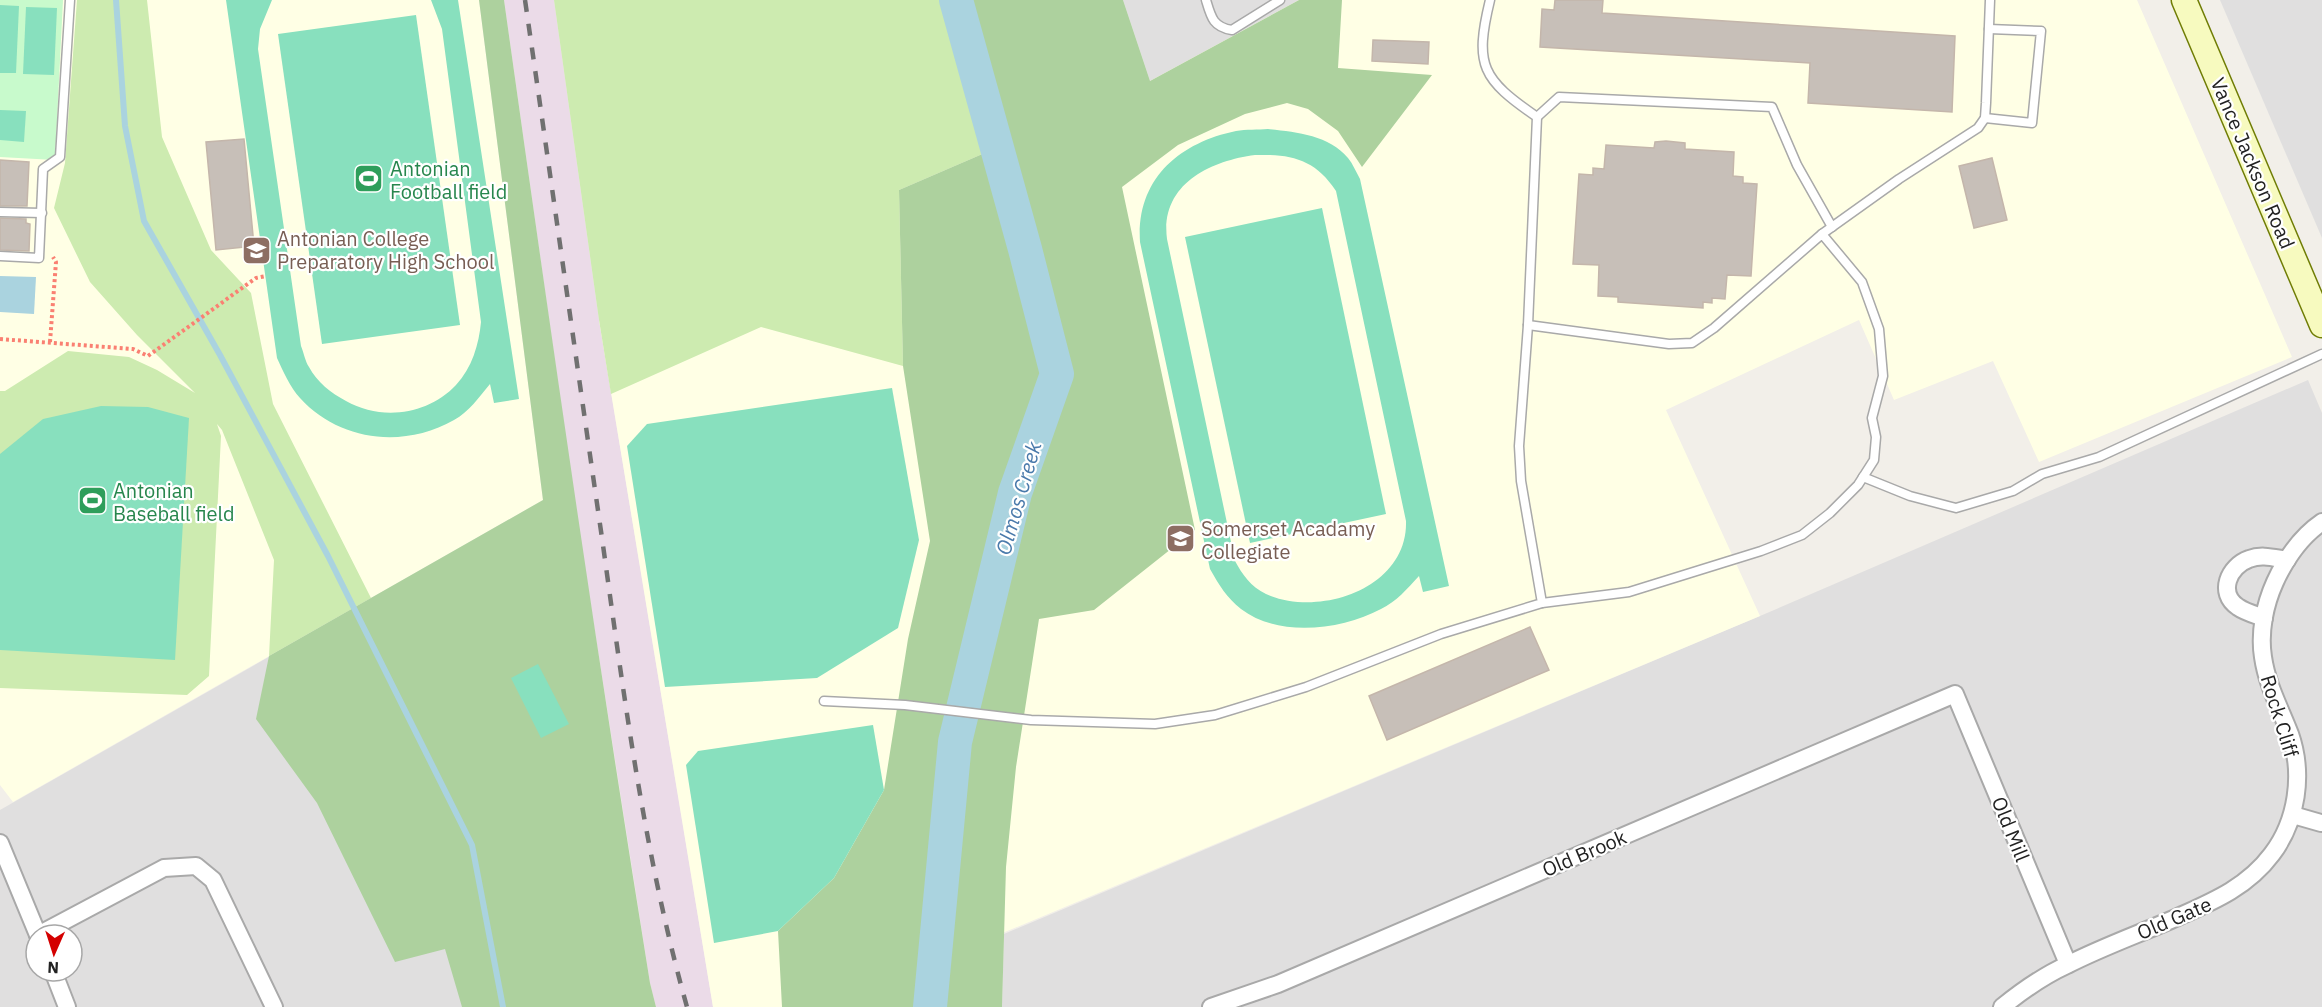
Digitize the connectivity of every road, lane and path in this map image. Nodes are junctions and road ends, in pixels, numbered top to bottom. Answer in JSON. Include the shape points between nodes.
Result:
{"nodes":[{"id":1,"x":70,"y":0,"type":"edge"},
{"id":2,"x":1206,"y":0,"type":"edge"},
{"id":3,"x":1280,"y":0,"type":"edge"},
{"id":4,"x":1490,"y":0,"type":"edge"},
{"id":5,"x":1991,"y":0,"type":"edge"},
{"id":6,"x":2184,"y":0,"type":"edge"},
{"id":7,"x":1989,"y":29,"type":"junction"},
{"id":8,"x":1537,"y":117,"type":"junction"},
{"id":9,"x":1984,"y":118,"type":"junction"},
{"id":10,"x":0,"y":212,"type":"edge"},
{"id":11,"x":42,"y":213,"type":"junction"},
{"id":12,"x":1832,"y":227,"type":"junction"},
{"id":13,"x":1822,"y":234,"type":"junction"},
{"id":14,"x":40,"y":240,"type":"junction"},
{"id":15,"x":0,"y":256,"type":"edge"},
{"id":16,"x":266,"y":276,"type":"dead end"},
{"id":17,"x":1528,"y":325,"type":"junction"},
{"id":18,"x":2322,"y":325,"type":"edge"},
{"id":19,"x":0,"y":339,"type":"edge"},
{"id":20,"x":50,"y":342,"type":"junction"},
{"id":21,"x":2322,"y":354,"type":"edge"},
{"id":22,"x":1863,"y":477,"type":"junction"},
{"id":23,"x":2322,"y":522,"type":"edge"},
{"id":24,"x":2287,"y":560,"type":"junction"},
{"id":25,"x":1542,"y":603,"type":"junction"},
{"id":26,"x":2264,"y":618,"type":"junction"},
{"id":27,"x":1955,"y":694,"type":"joint"},
{"id":28,"x":824,"y":702,"type":"dead end"},
{"id":29,"x":2293,"y":815,"type":"junction"},
{"id":30,"x":2321,"y":823,"type":"edge"},
{"id":31,"x":0,"y":843,"type":"edge"},
{"id":32,"x":33,"y":923,"type":"edge"},
{"id":33,"x":61,"y":923,"type":"edge"},
{"id":34,"x":2068,"y":964,"type":"junction"},
{"id":35,"x":58,"y":983,"type":"edge"},
{"id":36,"x":67,"y":1007,"type":"edge"},
{"id":37,"x":274,"y":1007,"type":"edge"},
{"id":38,"x":1211,"y":1007,"type":"edge"},
{"id":39,"x":2002,"y":1007,"type":"edge"}],
"edges":[{"from":1,"to":11,"type":"lane","via":[[60,157],[43,169]]},
{"from":2,"to":3,"type":"lane","via":[[1212,20],[1221,28],[1232,30]]},
{"from":4,"to":8,"type":"lane","via":[[1482,52],[1486,71],[1497,86]]},
{"from":5,"to":7,"type":"lane"},
{"from":6,"to":18,"type":"main road","name":"Vance Jackson Road"},
{"from":7,"to":9,"type":"lane"},
{"from":7,"to":9,"type":"lane","via":[[2041,31],[2032,123]]},
{"from":8,"to":12,"type":"lane","via":[[1559,97],[1772,107],[1797,165]]},
{"from":8,"to":17,"type":"lane"},
{"from":9,"to":12,"type":"lane","via":[[1978,128]]},
{"from":10,"to":11,"type":"lane"},
{"from":11,"to":14,"type":"lane"},
{"from":12,"to":13,"type":"lane"},
{"from":13,"to":17,"type":"lane","via":[[1692,343],[1669,344]]},
{"from":13,"to":22,"type":"lane","via":[[1862,282],[1878,329],[1883,375],[1872,418],[1876,437],[1874,460]]},
{"from":14,"to":15,"type":"lane","via":[[39,258]]},
{"from":14,"to":20,"type":"path","via":[[56,262]]},
{"from":16,"to":20,"type":"path","via":[[256,278],[148,356],[133,349]]},
{"from":17,"to":25,"type":"lane","via":[[1519,446],[1521,481]]},
{"from":19,"to":20,"type":"path"},
{"from":21,"to":22,"type":"lane","via":[[2099,456],[2042,474],[2013,491],[1956,508],[1910,496]]},
{"from":22,"to":25,"type":"lane","via":[[1830,513],[1802,535],[1629,592]]},
{"from":23,"to":24,"type":"street","name":"Rock Cliff"},
{"from":24,"to":26,"type":"street","name":"Rock Cliff","via":[[2268,598]]},
{"from":24,"to":26,"type":"street","via":[[2263,556],[2249,559],[2231,573],[2229,597],[2237,606]]},
{"from":25,"to":28,"type":"lane","via":[[1441,634],[1306,687],[1215,715],[1165,722],[1031,720],[905,705]]},
{"from":26,"to":29,"type":"street","name":"Rock Cliff","via":[[2262,655],[2268,683],[2290,736],[2295,764]]},
{"from":27,"to":34,"type":"street","name":"Old Mill"},
{"from":27,"to":38,"type":"street","name":"Old Brook","via":[[1278,984]]},
{"from":29,"to":30,"type":"street"},
{"from":29,"to":34,"type":"street","name":"Old Gate","via":[[2272,854],[2234,890]]},
{"from":31,"to":32,"type":"street"},
{"from":33,"to":37,"type":"street","via":[[164,868],[196,866],[213,880]]},
{"from":34,"to":39,"type":"street","name":"Old Gate","via":[[2034,982]]},
{"from":35,"to":36,"type":"street"}]}
